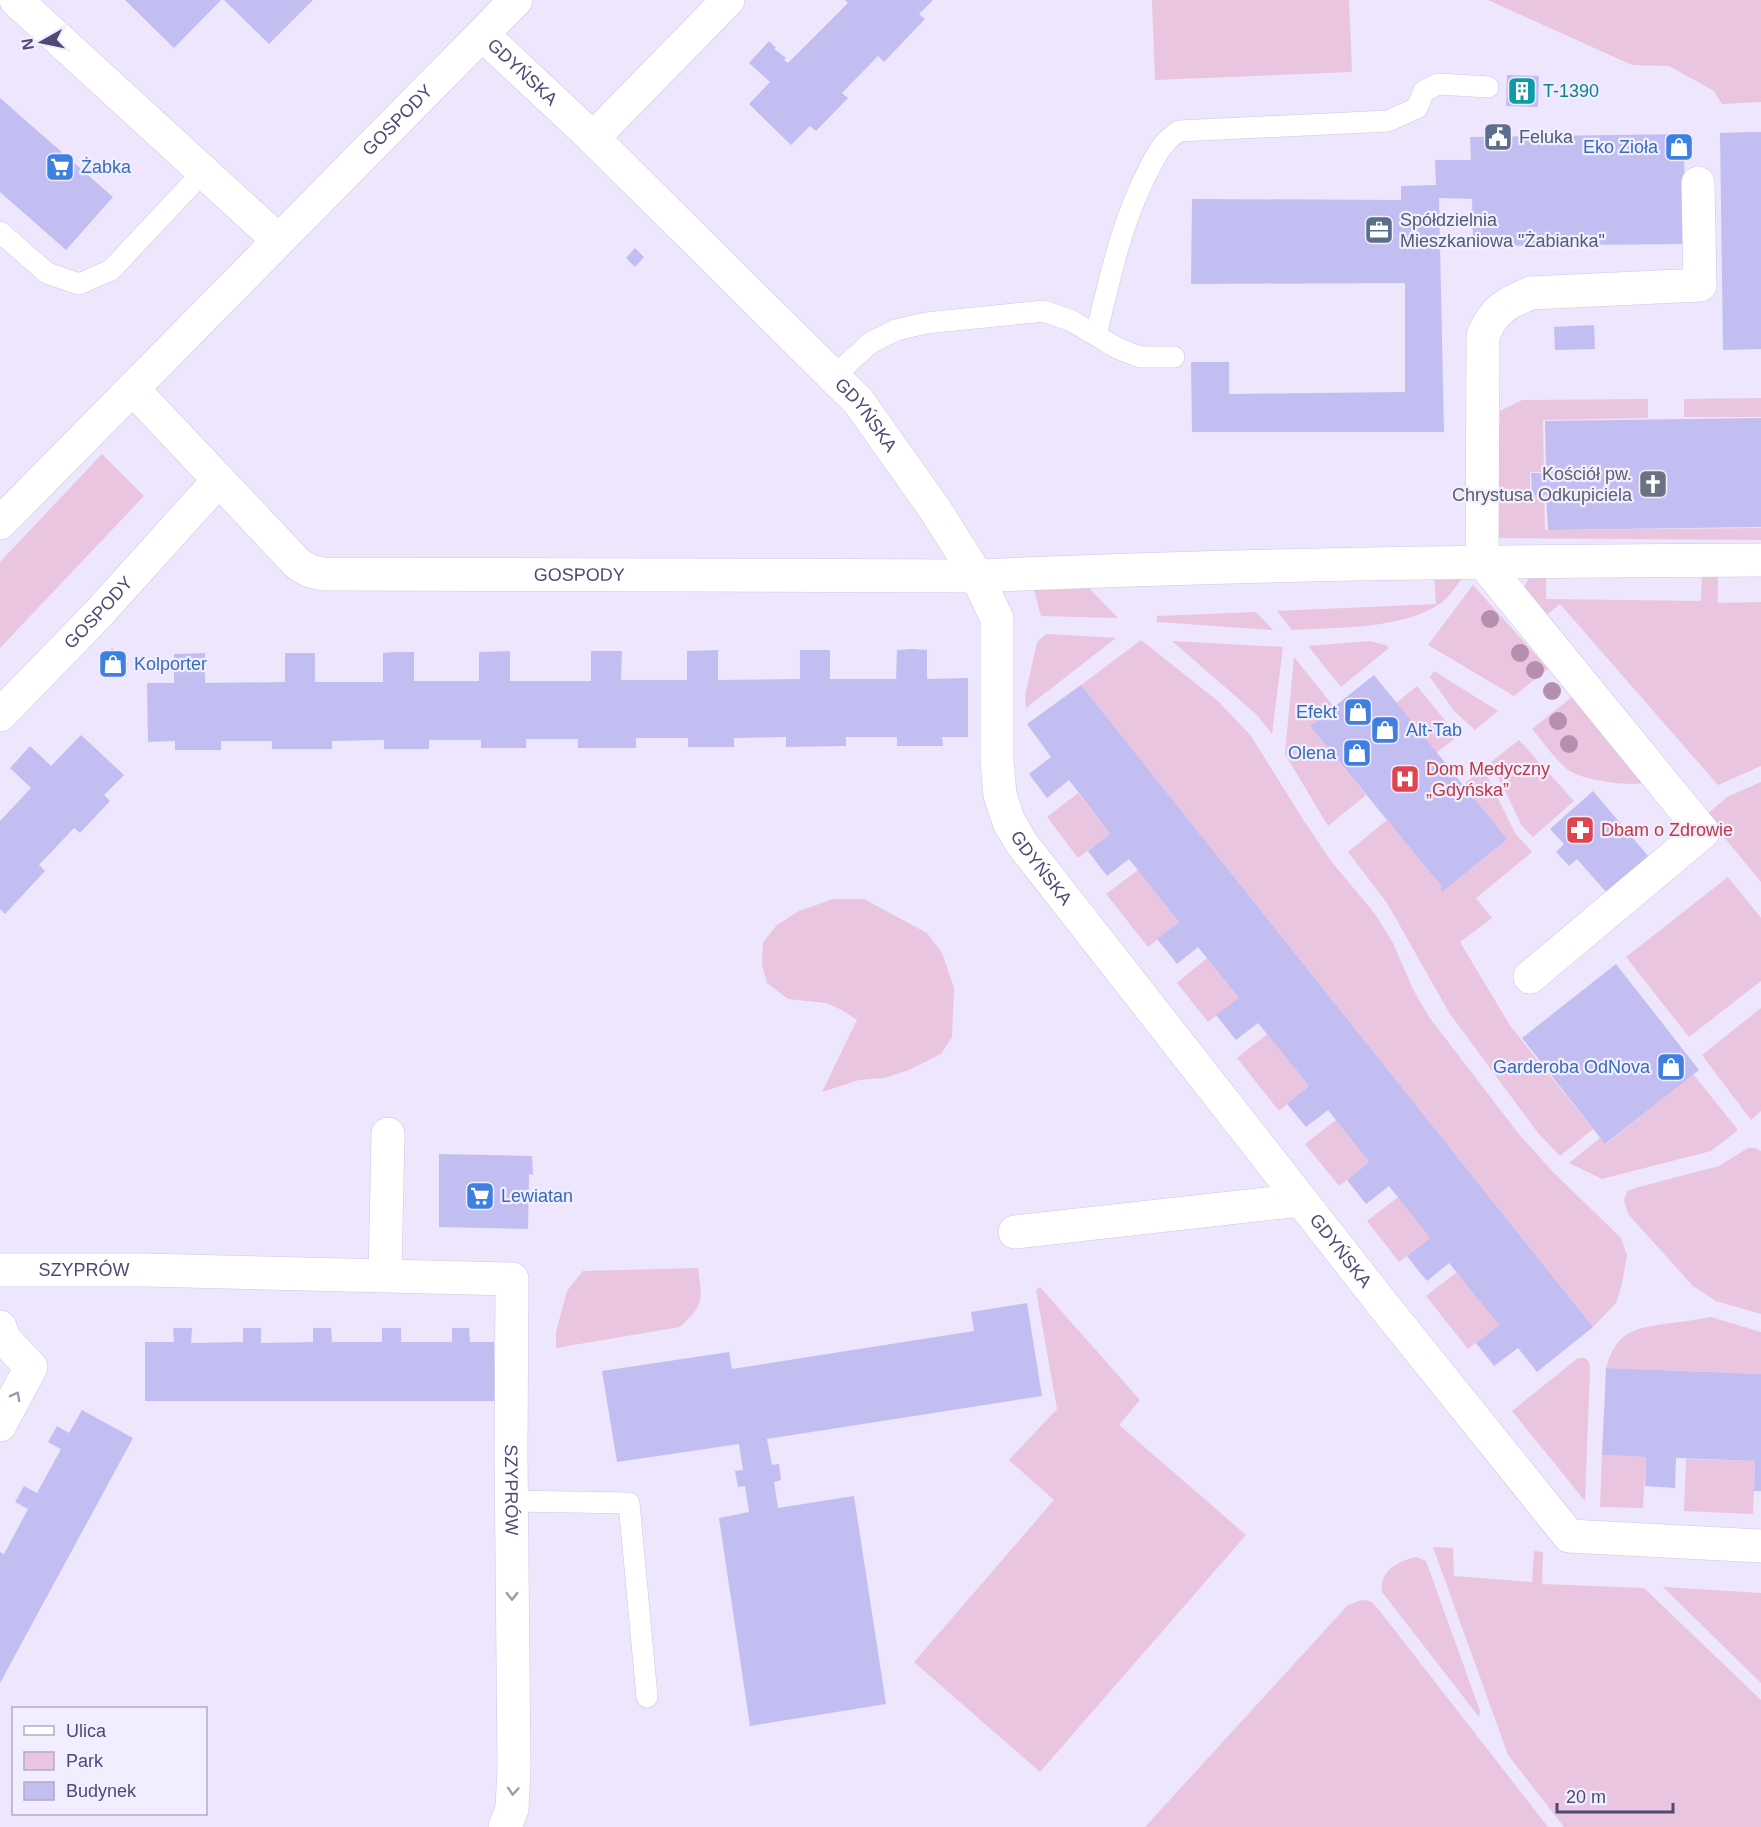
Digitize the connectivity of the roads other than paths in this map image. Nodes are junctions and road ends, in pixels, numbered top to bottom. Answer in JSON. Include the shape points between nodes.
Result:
{"nodes":[{"id":1,"x":516,"y":0,"type":"edge"},
{"id":2,"x":728,"y":0,"type":"edge"},
{"id":3,"x":31,"y":4,"type":"edge"},
{"id":4,"x":483,"y":35,"type":"junction"},
{"id":5,"x":1488,"y":87,"type":"dead end"},
{"id":6,"x":593,"y":138,"type":"junction"},
{"id":7,"x":202,"y":173,"type":"junction"},
{"id":8,"x":1698,"y":183,"type":"dead end"},
{"id":9,"x":0,"y":232,"type":"edge"},
{"id":10,"x":278,"y":240,"type":"junction"},
{"id":11,"x":1096,"y":335,"type":"junction"},
{"id":12,"x":1174,"y":357,"type":"dead end"},
{"id":13,"x":833,"y":377,"type":"junction"},
{"id":14,"x":133,"y":389,"type":"junction"},
{"id":15,"x":218,"y":481,"type":"junction"},
{"id":16,"x":0,"y":523,"type":"edge"},
{"id":17,"x":1761,"y":560,"type":"edge"},
{"id":18,"x":1482,"y":561,"type":"junction"},
{"id":19,"x":977,"y":576,"type":"junction"},
{"id":20,"x":0,"y":715,"type":"edge"},
{"id":21,"x":1530,"y":977,"type":"dead end"},
{"id":22,"x":388,"y":1134,"type":"dead end"},
{"id":23,"x":1301,"y":1200,"type":"junction"},
{"id":24,"x":1015,"y":1232,"type":"dead end"},
{"id":25,"x":0,"y":1270,"type":"edge"},
{"id":26,"x":385,"y":1275,"type":"junction"},
{"id":27,"x":0,"y":1327,"type":"edge"},
{"id":28,"x":0,"y":1425,"type":"edge"},
{"id":29,"x":512,"y":1501,"type":"junction"},
{"id":30,"x":1761,"y":1546,"type":"edge"},
{"id":31,"x":647,"y":1697,"type":"dead end"},
{"id":32,"x":505,"y":1827,"type":"edge"}],
"edges":[{"from":1,"to":4,"type":"street","name":"GOSPODY"},
{"from":2,"to":6,"type":"street"},
{"from":3,"to":7,"type":"street"},
{"from":4,"to":6,"type":"street","name":"GDYŃSKA"},
{"from":4,"to":10,"type":"street","name":"GOSPODY"},
{"from":5,"to":11,"type":"lane","via":[[1438,84],[1424,92],[1417,108],[1388,121],[1179,131],[1157,152],[1125,220]]},
{"from":6,"to":13,"type":"street","name":"GDYŃSKA"},
{"from":7,"to":9,"type":"lane","via":[[111,270],[79,284],[47,273]]},
{"from":7,"to":10,"type":"street"},
{"from":8,"to":18,"type":"street","via":[[1700,285],[1531,293],[1513,300],[1489,322],[1483,336]]},
{"from":10,"to":14,"type":"street","name":"GOSPODY"},
{"from":11,"to":12,"type":"lane","via":[[1140,357]]},
{"from":11,"to":13,"type":"lane","via":[[1044,311],[926,323],[896,330],[870,343]]},
{"from":13,"to":19,"type":"street","name":"GDYŃSKA","via":[[859,402]]},
{"from":14,"to":15,"type":"street","name":"GOSPODY"},
{"from":14,"to":16,"type":"street","name":"GOSPODY"},
{"from":15,"to":19,"type":"street","name":"GOSPODY","via":[[298,564],[323,574]]},
{"from":15,"to":20,"type":"street","name":"GOSPODY"},
{"from":17,"to":18,"type":"street","name":"GOSPODY"},
{"from":18,"to":19,"type":"street","name":"GOSPODY"},
{"from":18,"to":21,"type":"street","via":[[1703,832]]},
{"from":19,"to":23,"type":"street","name":"GDYŃSKA","via":[[997,619],[997,760],[1000,795],[1009,822],[1022,844]]},
{"from":22,"to":26,"type":"street"},
{"from":23,"to":24,"type":"street"},
{"from":23,"to":30,"type":"street","name":"GDYŃSKA","via":[[1569,1536]]},
{"from":25,"to":26,"type":"street","name":"SZYPRÓW"},
{"from":26,"to":29,"type":"street","name":"SZYPRÓW","via":[[512,1279]]},
{"from":28,"to":27,"type":"street","one_way":true,"via":[[31,1367],[4,1339]]},
{"from":29,"to":31,"type":"lane","via":[[629,1503]]},
{"from":29,"to":32,"type":"street","name":"SZYPRÓW","one_way":true,"via":[[514,1768],[512,1809]]}]}
